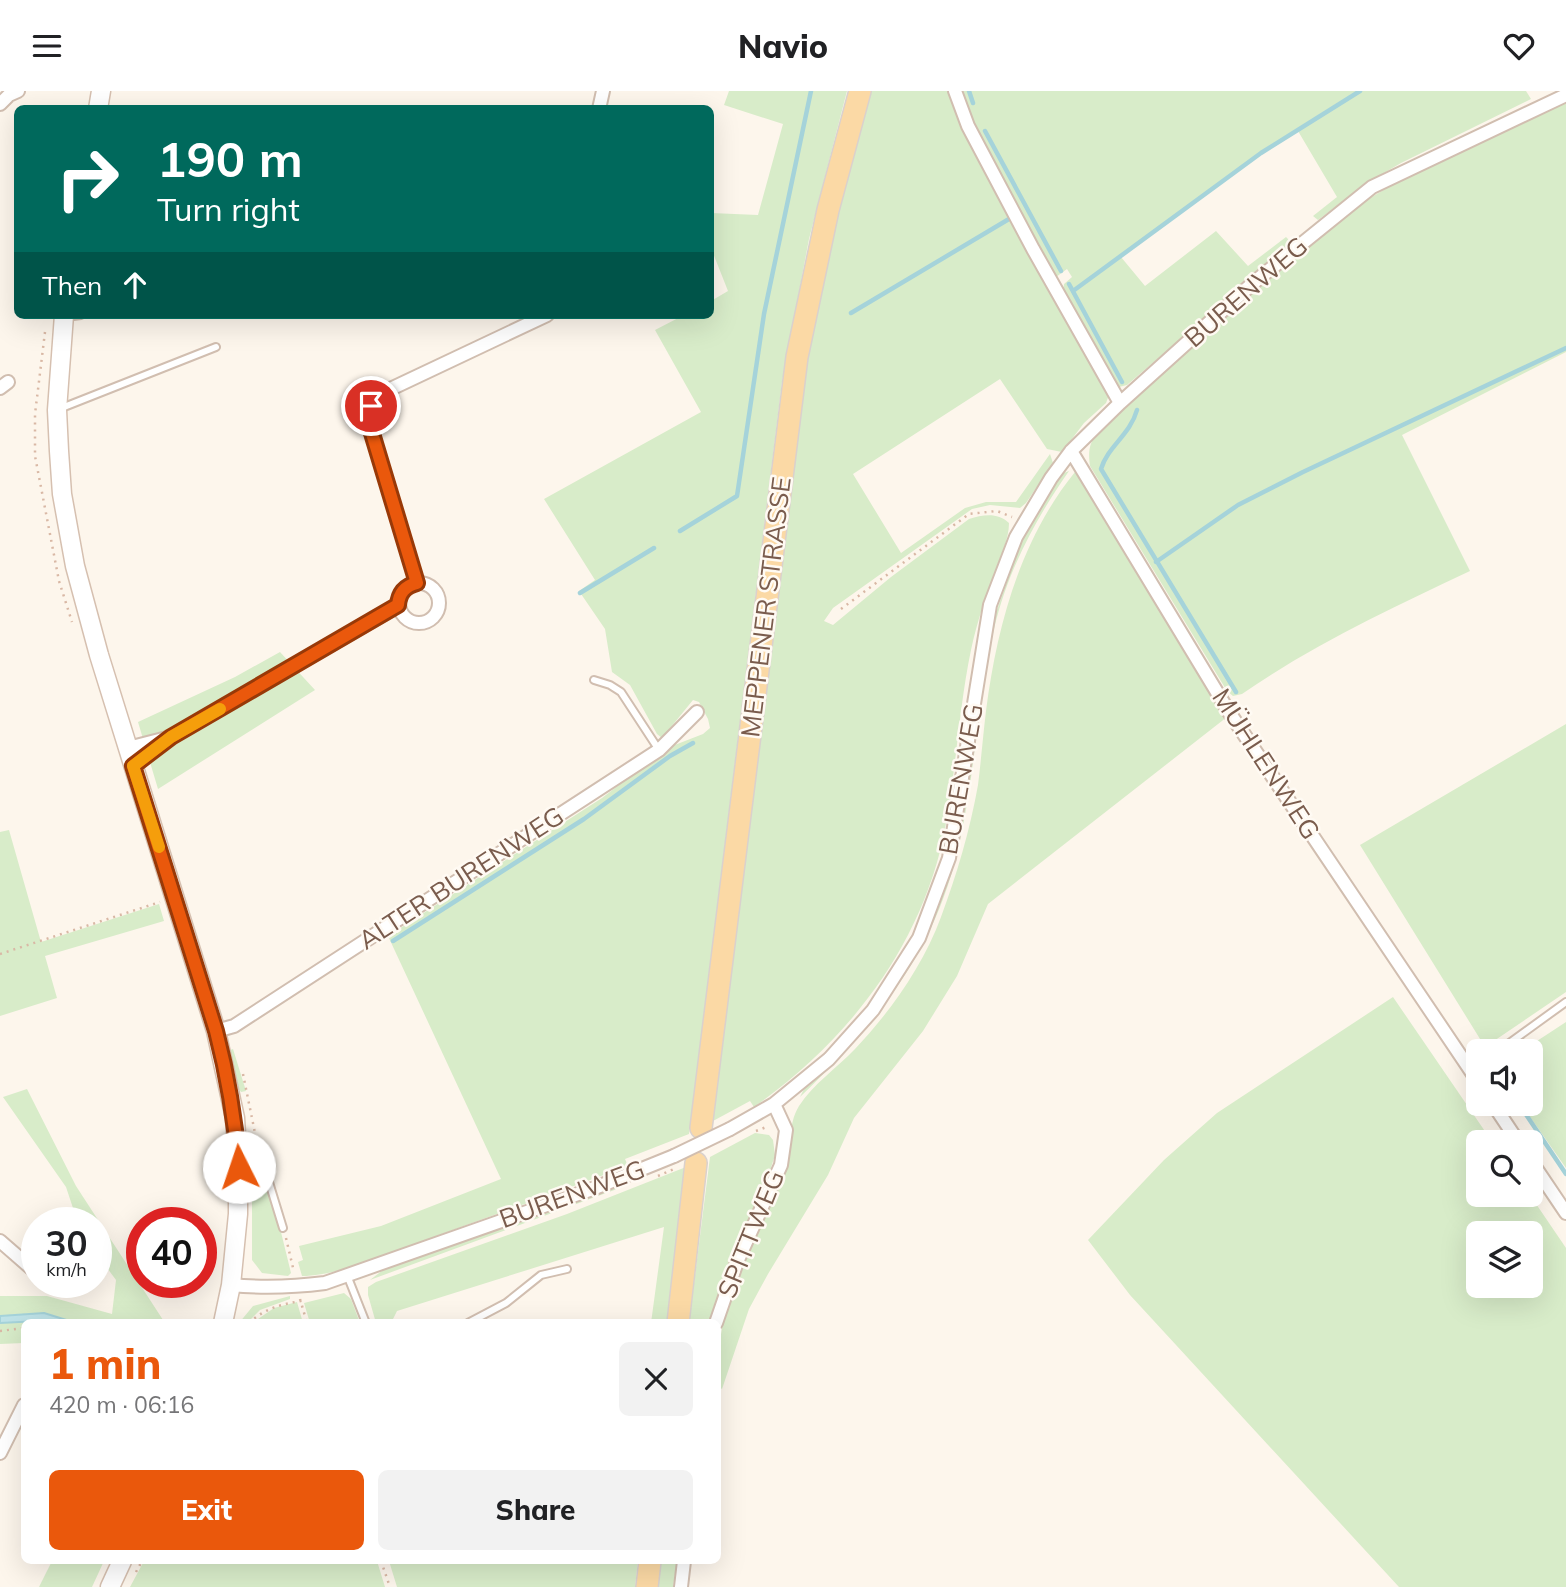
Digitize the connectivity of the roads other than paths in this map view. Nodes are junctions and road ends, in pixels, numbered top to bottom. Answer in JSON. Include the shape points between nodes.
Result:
{"nodes":[{"id":1,"x":18,"y":91,"type":"edge"},
{"id":2,"x":860,"y":91,"type":"edge"},
{"id":3,"x":955,"y":91,"type":"edge"},
{"id":4,"x":1566,"y":96,"type":"edge"},
{"id":5,"x":0,"y":104,"type":"edge"},
{"id":6,"x":70,"y":319,"type":"edge"},
{"id":7,"x":539,"y":319,"type":"edge"},
{"id":8,"x":216,"y":347,"type":"dead end"},
{"id":9,"x":1120,"y":403,"type":"junction"},
{"id":10,"x":57,"y":410,"type":"junction"},
{"id":11,"x":1071,"y":451,"type":"junction"},
{"id":12,"x":417,"y":583,"type":"junction"},
{"id":13,"x":398,"y":605,"type":"junction"},
{"id":14,"x":594,"y":680,"type":"dead end"},
{"id":15,"x":697,"y":712,"type":"dead end"},
{"id":16,"x":171,"y":737,"type":"junction"},
{"id":17,"x":128,"y":748,"type":"junction"},
{"id":18,"x":659,"y":750,"type":"junction"},
{"id":19,"x":133,"y":766,"type":"junction"},
{"id":20,"x":1566,"y":1002,"type":"edge"},
{"id":21,"x":216,"y":1031,"type":"junction"},
{"id":22,"x":1515,"y":1039,"type":"edge"},
{"id":23,"x":1466,"y":1055,"type":"edge"},
{"id":24,"x":774,"y":1104,"type":"junction"},
{"id":25,"x":701,"y":1128,"type":"dead end"},
{"id":26,"x":237,"y":1137,"type":"junction"},
{"id":27,"x":696,"y":1163,"type":"dead end"},
{"id":28,"x":1543,"y":1179,"type":"edge"},
{"id":29,"x":1566,"y":1213,"type":"edge"},
{"id":30,"x":283,"y":1228,"type":"road end"},
{"id":31,"x":0,"y":1241,"type":"edge"},
{"id":32,"x":21,"y":1259,"type":"edge"},
{"id":33,"x":567,"y":1269,"type":"dead end"},
{"id":34,"x":347,"y":1275,"type":"junction"},
{"id":35,"x":230,"y":1285,"type":"junction"},
{"id":36,"x":223,"y":1319,"type":"edge"},
{"id":37,"x":364,"y":1319,"type":"edge"},
{"id":38,"x":476,"y":1319,"type":"edge"},
{"id":39,"x":678,"y":1319,"type":"edge"},
{"id":40,"x":717,"y":1319,"type":"edge"},
{"id":41,"x":21,"y":1411,"type":"edge"},
{"id":42,"x":0,"y":1453,"type":"edge"},
{"id":43,"x":121,"y":1564,"type":"edge"},
{"id":44,"x":650,"y":1564,"type":"edge"},
{"id":45,"x":684,"y":1564,"type":"edge"},
{"id":46,"x":110,"y":1587,"type":"edge"},
{"id":47,"x":647,"y":1587,"type":"edge"},
{"id":48,"x":681,"y":1587,"type":"edge"}],
"edges":[{"from":1,"to":5,"type":"street"},
{"from":2,"to":25,"type":"main road","name":"MEPPENER STRASSE","via":[[828,210],[797,357]]},
{"from":3,"to":9,"type":"street","via":[[968,126],[1033,249]]},
{"from":4,"to":9,"type":"street","name":"BURENWEG","via":[[1372,187],[1252,284]]},
{"from":6,"to":10,"type":"street"},
{"from":7,"to":12,"type":"street","via":[[382,393],[371,406],[368,420]]},
{"from":8,"to":10,"type":"lane"},
{"from":9,"to":11,"type":"street","name":"BURENWEG"},
{"from":10,"to":17,"type":"street","via":[[62,494],[75,566]]},
{"from":11,"to":23,"type":"street","name":"MÜHLENWEG","via":[[1229,712]]},
{"from":11,"to":24,"type":"street","name":"BURENWEG","via":[[1016,537],[990,605],[949,858],[919,938],[873,1010],[829,1059]]},
{"from":12,"to":13,"type":"street","via":[[405,588]]},
{"from":12,"to":13,"type":"street","via":[[430,587],[438,598],[434,617],[415,624],[404,618]]},
{"from":13,"to":16,"type":"street"},
{"from":14,"to":18,"type":"lane","via":[[621,692]]},
{"from":15,"to":18,"type":"street","name":"ALTER BURENWEG"},
{"from":16,"to":17,"type":"street"},
{"from":16,"to":19,"type":"street"},
{"from":17,"to":19,"type":"street"},
{"from":18,"to":21,"type":"street","name":"ALTER BURENWEG","via":[[234,1026]]},
{"from":19,"to":21,"type":"street"},
{"from":20,"to":22,"type":"lane"},
{"from":21,"to":26,"type":"street"},
{"from":24,"to":34,"type":"street","name":"BURENWEG","bridge":true,"via":[[674,1156],[595,1188]]},
{"from":24,"to":40,"type":"street","name":"SPITTWEG","via":[[786,1131],[781,1165],[737,1262]]},
{"from":26,"to":30,"type":"lane","via":[[257,1143]]},
{"from":26,"to":35,"type":"street","via":[[238,1214]]},
{"from":27,"to":39,"type":"main road"},
{"from":28,"to":29,"type":"street"},
{"from":31,"to":32,"type":"street"},
{"from":33,"to":38,"type":"lane","via":[[541,1275],[506,1303]]},
{"from":34,"to":35,"type":"street","name":"BURENWEG","via":[[298,1287]]},
{"from":34,"to":37,"type":"lane"},
{"from":35,"to":36,"type":"street"},
{"from":41,"to":42,"type":"street"},
{"from":43,"to":46,"type":"street"},
{"from":44,"to":47,"type":"main road"},
{"from":45,"to":48,"type":"street"}]}
